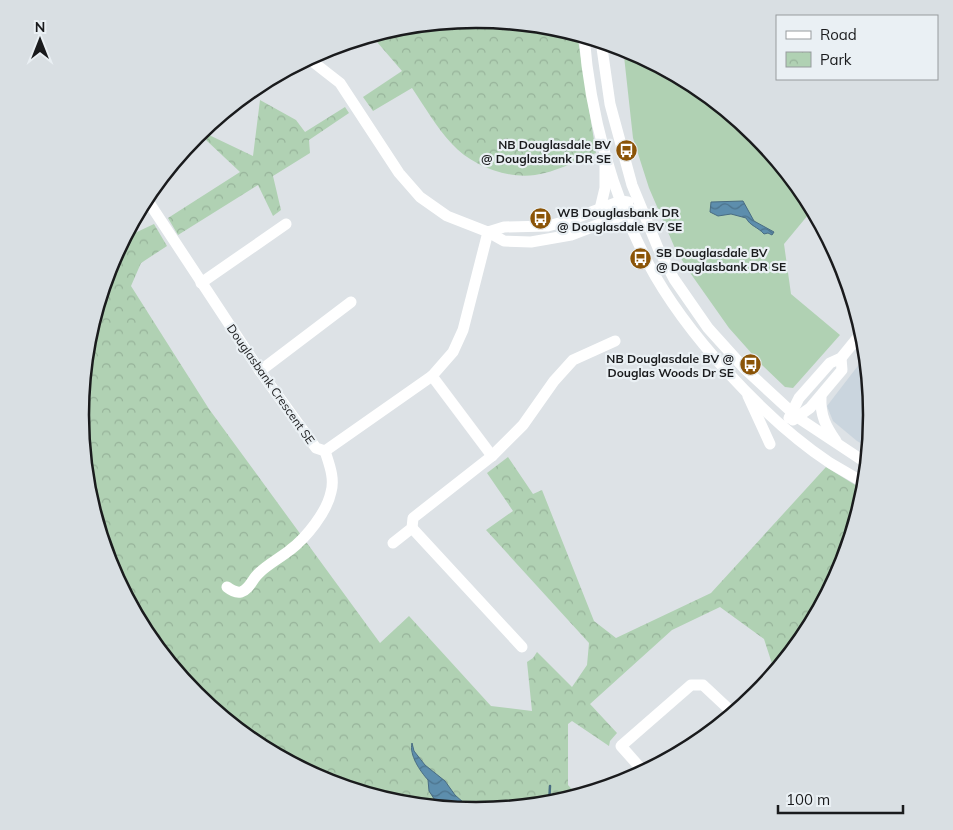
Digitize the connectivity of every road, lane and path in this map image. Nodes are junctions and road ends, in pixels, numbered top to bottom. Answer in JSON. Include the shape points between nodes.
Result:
{"nodes":[{"id":1,"x":585,"y":43,"type":"edge"},
{"id":2,"x":602,"y":48,"type":"edge"},
{"id":3,"x":314,"y":63,"type":"edge"},
{"id":4,"x":604,"y":153,"type":"junction"},
{"id":5,"x":621,"y":201,"type":"junction"},
{"id":6,"x":638,"y":202,"type":"junction"},
{"id":7,"x":151,"y":205,"type":"edge"},
{"id":8,"x":600,"y":209,"type":"junction"},
{"id":9,"x":626,"y":214,"type":"junction"},
{"id":10,"x":286,"y":224,"type":"dead end"},
{"id":11,"x":488,"y":232,"type":"junction"},
{"id":12,"x":201,"y":283,"type":"junction"},
{"id":13,"x":351,"y":302,"type":"dead end"},
{"id":14,"x":857,"y":339,"type":"edge"},
{"id":15,"x":615,"y":341,"type":"dead end"},
{"id":16,"x":841,"y":358,"type":"junction"},
{"id":17,"x":260,"y":371,"type":"junction"},
{"id":18,"x":432,"y":376,"type":"junction"},
{"id":19,"x":745,"y":390,"type":"junction"},
{"id":20,"x":821,"y":397,"type":"junction"},
{"id":21,"x":794,"y":415,"type":"junction"},
{"id":22,"x":784,"y":426,"type":"junction"},
{"id":23,"x":770,"y":444,"type":"dead end"},
{"id":24,"x":840,"y":447,"type":"junction"},
{"id":25,"x":326,"y":451,"type":"junction"},
{"id":26,"x":492,"y":456,"type":"junction"},
{"id":27,"x":861,"y":460,"type":"edge"},
{"id":28,"x":859,"y":480,"type":"edge"},
{"id":29,"x":412,"y":528,"type":"junction"},
{"id":30,"x":393,"y":543,"type":"dead end"},
{"id":31,"x":227,"y":587,"type":"dead end"},
{"id":32,"x":522,"y":646,"type":"dead end"},
{"id":33,"x":728,"y":709,"type":"edge"},
{"id":34,"x":639,"y":767,"type":"edge"}],
"edges":[{"from":1,"to":4,"type":"street"},
{"from":2,"to":6,"type":"street","via":[[610,104]]},
{"from":3,"to":11,"type":"street","via":[[340,83],[399,173],[420,197],[447,216]]},
{"from":4,"to":5,"type":"street"},
{"from":4,"to":8,"type":"street","via":[[605,188]]},
{"from":5,"to":6,"type":"street"},
{"from":5,"to":8,"type":"street"},
{"from":5,"to":9,"type":"street"},
{"from":6,"to":9,"type":"street"},
{"from":6,"to":21,"type":"street","via":[[674,279],[708,328],[745,369]]},
{"from":7,"to":12,"type":"street","name":"Douglasbank Crescent SE"},
{"from":8,"to":11,"type":"street","via":[[548,226],[504,227]]},
{"from":9,"to":11,"type":"street","via":[[571,235],[531,242],[504,241]]},
{"from":9,"to":19,"type":"street","via":[[649,264],[673,304]]},
{"from":10,"to":12,"type":"street"},
{"from":11,"to":18,"type":"street","name":"Douglasbank Crescent SE","via":[[464,330],[453,352]]},
{"from":12,"to":17,"type":"street","name":"Douglasbank Crescent SE"},
{"from":13,"to":17,"type":"street"},
{"from":14,"to":16,"type":"street"},
{"from":15,"to":26,"type":"street","via":[[573,360],[523,425]]},
{"from":16,"to":20,"type":"street","via":[[842,370]]},
{"from":16,"to":21,"type":"street","via":[[830,363],[799,398]]},
{"from":17,"to":25,"type":"street","name":"Douglasbank Crescent SE","via":[[316,448]]},
{"from":18,"to":25,"type":"street","name":"Douglasbank Crescent SE"},
{"from":18,"to":26,"type":"street"},
{"from":19,"to":22,"type":"street"},
{"from":19,"to":23,"type":"street"},
{"from":20,"to":21,"type":"street","via":[[810,408]]},
{"from":20,"to":24,"type":"street","via":[[825,425]]},
{"from":21,"to":22,"type":"street"},
{"from":21,"to":24,"type":"street"},
{"from":22,"to":28,"type":"street"},
{"from":24,"to":27,"type":"street"},
{"from":25,"to":31,"type":"street","via":[[332,491],[316,521],[301,541],[258,573],[248,588],[236,592]]},
{"from":26,"to":29,"type":"street","via":[[413,518]]},
{"from":29,"to":30,"type":"street"},
{"from":29,"to":32,"type":"street"},
{"from":33,"to":34,"type":"street","via":[[703,685],[691,685],[621,746]]}]}
